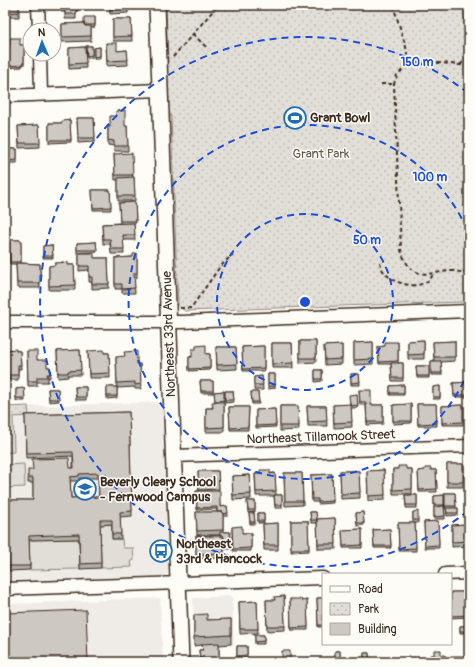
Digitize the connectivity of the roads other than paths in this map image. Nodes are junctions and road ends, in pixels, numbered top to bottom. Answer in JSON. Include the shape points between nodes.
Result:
{"nodes":[{"id":1,"x":38,"y":5,"type":"edge"},
{"id":2,"x":157,"y":5,"type":"edge"},
{"id":3,"x":39,"y":22,"type":"edge"},
{"id":4,"x":40,"y":62,"type":"edge"},
{"id":5,"x":160,"y":90,"type":"junction"},
{"id":6,"x":41,"y":94,"type":"junction"},
{"id":7,"x":5,"y":96,"type":"edge"},
{"id":8,"x":469,"y":312,"type":"edge"},
{"id":9,"x":5,"y":322,"type":"edge"},
{"id":10,"x":168,"y":322,"type":"junction"},
{"id":11,"x":469,"y":446,"type":"edge"},
{"id":12,"x":173,"y":456,"type":"junction"},
{"id":13,"x":469,"y":573,"type":"edge"},
{"id":14,"x":452,"y":574,"type":"edge"},
{"id":15,"x":322,"y":578,"type":"edge"},
{"id":16,"x":178,"y":583,"type":"junction"},
{"id":17,"x":5,"y":589,"type":"edge"},
{"id":18,"x":181,"y":662,"type":"edge"}],
"edges":[{"from":1,"to":3,"type":"street"},
{"from":2,"to":5,"type":"main road","name":"Northeast 33rd Avenue"},
{"from":4,"to":6,"type":"street"},
{"from":5,"to":6,"type":"street"},
{"from":5,"to":10,"type":"main road","name":"Northeast 33rd Avenue"},
{"from":6,"to":7,"type":"street"},
{"from":8,"to":10,"type":"street"},
{"from":9,"to":10,"type":"street"},
{"from":10,"to":12,"type":"main road","name":"Northeast 33rd Avenue"},
{"from":11,"to":12,"type":"street","name":"Northeast Tillamook Street"},
{"from":12,"to":16,"type":"main road","name":"Northeast 33rd Avenue"},
{"from":13,"to":14,"type":"street"},
{"from":15,"to":16,"type":"street"},
{"from":16,"to":17,"type":"street"},
{"from":16,"to":18,"type":"main road","name":"Northeast 33rd Avenue"}]}
